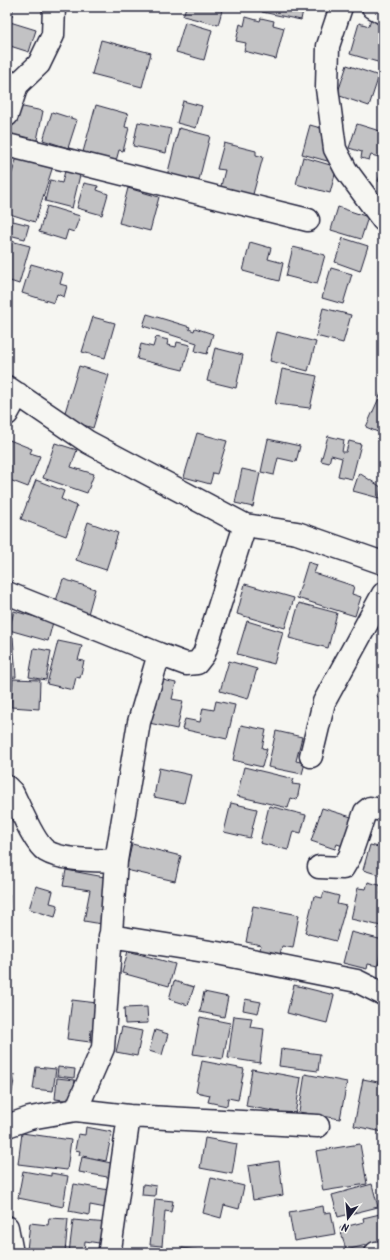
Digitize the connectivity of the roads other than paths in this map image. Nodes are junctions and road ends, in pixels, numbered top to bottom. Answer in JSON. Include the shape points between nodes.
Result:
{"nodes":[{"id":1,"x":54,"y":7,"type":"edge"},
{"id":2,"x":341,"y":7,"type":"edge"},
{"id":3,"x":373,"y":7,"type":"edge"},
{"id":4,"x":383,"y":13,"type":"edge"},
{"id":5,"x":7,"y":115,"type":"edge"},
{"id":6,"x":7,"y":144,"type":"edge"},
{"id":7,"x":308,"y":220,"type":"dead end"},
{"id":8,"x":383,"y":220,"type":"edge"},
{"id":9,"x":13,"y":391,"type":"edge"},
{"id":10,"x":7,"y":414,"type":"edge"},
{"id":11,"x":245,"y":525,"type":"junction"},
{"id":12,"x":383,"y":563,"type":"edge"},
{"id":13,"x":7,"y":593,"type":"edge"},
{"id":14,"x":383,"y":594,"type":"edge"},
{"id":15,"x":159,"y":654,"type":"junction"},
{"id":16,"x":311,"y":756,"type":"dead end"},
{"id":17,"x":7,"y":787,"type":"edge"},
{"id":18,"x":383,"y":810,"type":"edge"},
{"id":19,"x":116,"y":861,"type":"junction"},
{"id":20,"x":319,"y":867,"type":"dead end"},
{"id":21,"x":110,"y":936,"type":"junction"},
{"id":22,"x":383,"y":994,"type":"edge"},
{"id":23,"x":76,"y":1110,"type":"junction"},
{"id":24,"x":129,"y":1116,"type":"junction"},
{"id":25,"x":7,"y":1126,"type":"edge"},
{"id":26,"x":318,"y":1126,"type":"dead end"},
{"id":27,"x":7,"y":1227,"type":"edge"},
{"id":28,"x":383,"y":1252,"type":"edge"},
{"id":29,"x":12,"y":1253,"type":"edge"},
{"id":30,"x":112,"y":1253,"type":"edge"},
{"id":31,"x":376,"y":1253,"type":"edge"}],
"edges":[{"from":1,"to":5,"type":"street","via":[[52,35],[40,64],[17,85]]},
{"from":2,"to":8,"type":"street","via":[[328,46],[327,88],[335,149],[346,170]]},
{"from":3,"to":4,"type":"street"},
{"from":6,"to":7,"type":"street"},
{"from":9,"to":10,"type":"street"},
{"from":9,"to":11,"type":"street","via":[[88,442]]},
{"from":11,"to":12,"type":"street","via":[[297,533]]},
{"from":11,"to":15,"type":"street","via":[[204,654],[198,663],[186,664]]},
{"from":13,"to":15,"type":"street"},
{"from":14,"to":16,"type":"street","via":[[324,702]]},
{"from":15,"to":19,"type":"street","via":[[139,722]]},
{"from":17,"to":19,"type":"street","via":[[36,839],[46,851],[65,857]]},
{"from":18,"to":20,"type":"street","via":[[370,808],[365,812],[350,856],[343,868]]},
{"from":19,"to":21,"type":"street"},
{"from":21,"to":22,"type":"street","via":[[218,953],[357,981]]},
{"from":21,"to":23,"type":"street","via":[[103,1048]]},
{"from":23,"to":24,"type":"street"},
{"from":23,"to":25,"type":"street","via":[[30,1118]]},
{"from":24,"to":26,"type":"street"},
{"from":24,"to":30,"type":"street","via":[[110,1248]]},
{"from":27,"to":29,"type":"street"},
{"from":28,"to":31,"type":"street"}]}
